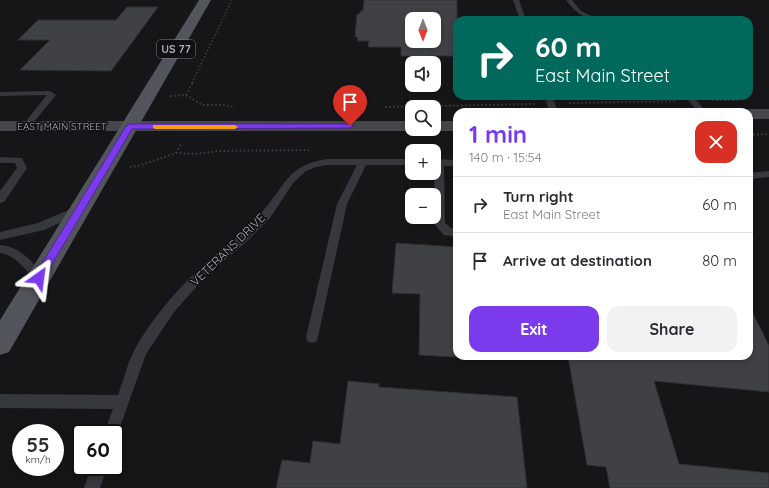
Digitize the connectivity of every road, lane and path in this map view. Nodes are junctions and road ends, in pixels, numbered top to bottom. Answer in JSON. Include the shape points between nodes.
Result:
{"nodes":[{"id":1,"x":205,"y":0,"type":"edge"},
{"id":2,"x":232,"y":0,"type":"edge"},
{"id":3,"x":516,"y":0,"type":"edge"},
{"id":4,"x":569,"y":0,"type":"edge"},
{"id":5,"x":522,"y":16,"type":"edge"},
{"id":6,"x":588,"y":16,"type":"edge"},
{"id":7,"x":0,"y":94,"type":"edge"},
{"id":8,"x":644,"y":100,"type":"edge"},
{"id":9,"x":693,"y":100,"type":"edge"},
{"id":10,"x":551,"y":104,"type":"edge"},
{"id":11,"x":235,"y":107,"type":"dead end"},
{"id":12,"x":382,"y":107,"type":"dead end"},
{"id":13,"x":699,"y":108,"type":"edge"},
{"id":14,"x":753,"y":114,"type":"edge"},
{"id":15,"x":769,"y":114,"type":"edge"},
{"id":16,"x":0,"y":126,"type":"edge"},
{"id":17,"x":26,"y":126,"type":"junction"},
{"id":18,"x":130,"y":126,"type":"junction"},
{"id":19,"x":405,"y":126,"type":"edge"},
{"id":20,"x":441,"y":126,"type":"edge"},
{"id":21,"x":453,"y":126,"type":"edge"},
{"id":22,"x":769,"y":134,"type":"edge"},
{"id":23,"x":753,"y":135,"type":"edge"},
{"id":24,"x":312,"y":150,"type":"dead end"},
{"id":25,"x":0,"y":160,"type":"edge"},
{"id":26,"x":363,"y":162,"type":"junction"},
{"id":27,"x":405,"y":162,"type":"edge"},
{"id":28,"x":441,"y":162,"type":"edge"},
{"id":29,"x":453,"y":163,"type":"edge"},
{"id":30,"x":105,"y":168,"type":"junction"},
{"id":31,"x":769,"y":174,"type":"edge"},
{"id":32,"x":753,"y":176,"type":"edge"},
{"id":33,"x":438,"y":180,"type":"edge"},
{"id":34,"x":0,"y":199,"type":"edge"},
{"id":35,"x":81,"y":209,"type":"junction"},
{"id":36,"x":453,"y":233,"type":"edge"},
{"id":37,"x":0,"y":236,"type":"edge"},
{"id":38,"x":0,"y":249,"type":"edge"},
{"id":39,"x":39,"y":278,"type":"junction"},
{"id":40,"x":312,"y":337,"type":"dead end"},
{"id":41,"x":0,"y":343,"type":"edge"},
{"id":42,"x":0,"y":401,"type":"edge"},
{"id":43,"x":122,"y":402,"type":"junction"},
{"id":44,"x":114,"y":424,"type":"edge"},
{"id":45,"x":96,"y":476,"type":"edge"},
{"id":46,"x":92,"y":488,"type":"edge"}],
"edges":[{"from":1,"to":18,"type":"main road","number":"US 77"},
{"from":2,"to":11,"type":"path","via":[[186,95],[202,105],[223,104]]},
{"from":3,"to":5,"type":"lane"},
{"from":4,"to":6,"type":"lane","via":[[579,12]]},
{"from":7,"to":17,"type":"lane","via":[[52,95]]},
{"from":8,"to":10,"type":"path"},
{"from":9,"to":13,"type":"lane"},
{"from":10,"to":12,"type":"path"},
{"from":14,"to":15,"type":"street"},
{"from":16,"to":17,"type":"street","name":"EAST MAIN STREET"},
{"from":17,"to":18,"type":"street","name":"EAST MAIN STREET"},
{"from":18,"to":19,"type":"street","name":"EAST MAIN STREET"},
{"from":18,"to":30,"type":"main road","number":"US 77"},
{"from":20,"to":21,"type":"street"},
{"from":22,"to":23,"type":"path"},
{"from":24,"to":30,"type":"path","via":[[176,153],[138,166]]},
{"from":25,"to":34,"type":"lane","via":[[19,160],[22,168]]},
{"from":26,"to":27,"type":"lane","name":"VETERANS DRIVE"},
{"from":26,"to":40,"type":"lane","via":[[342,204]]},
{"from":26,"to":43,"type":"lane","name":"VETERANS DRIVE","via":[[314,164],[303,169],[290,181],[266,215],[240,242],[201,274],[170,308],[141,351]]},
{"from":28,"to":29,"type":"lane"},
{"from":30,"to":35,"type":"main road","number":"US 77"},
{"from":31,"to":32,"type":"lane"},
{"from":33,"to":36,"type":"lane","via":[[440,225],[448,232]]},
{"from":35,"to":37,"type":"lane","via":[[40,227]]},
{"from":35,"to":39,"type":"main road","number":"US 77"},
{"from":38,"to":39,"type":"lane","via":[[21,257]]},
{"from":39,"to":41,"type":"main road","number":"US 77"},
{"from":42,"to":43,"type":"lane"},
{"from":43,"to":44,"type":"lane","name":"VETERANS DRIVE"},
{"from":45,"to":46,"type":"lane"}]}
